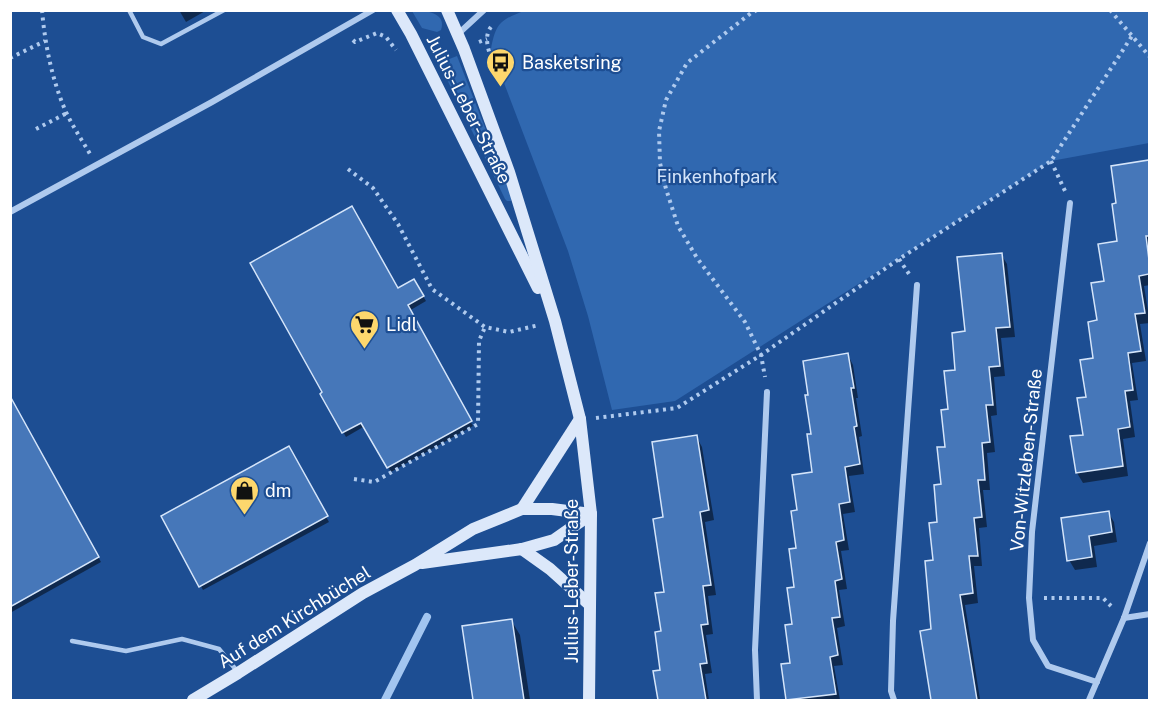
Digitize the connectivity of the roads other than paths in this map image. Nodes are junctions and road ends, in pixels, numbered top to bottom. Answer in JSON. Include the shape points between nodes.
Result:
{"nodes":[{"id":1,"x":129,"y":10,"type":"edge"},
{"id":2,"x":224,"y":10,"type":"edge"},
{"id":3,"x":373,"y":10,"type":"edge"},
{"id":4,"x":397,"y":10,"type":"edge"},
{"id":5,"x":484,"y":10,"type":"edge"},
{"id":6,"x":445,"y":12,"type":"edge"},
{"id":7,"x":458,"y":34,"type":"junction"},
{"id":8,"x":1070,"y":203,"type":"road end"},
{"id":9,"x":10,"y":212,"type":"edge"},
{"id":10,"x":916,"y":285,"type":"dead end"},
{"id":11,"x":555,"y":321,"type":"junction"},
{"id":12,"x":767,"y":392,"type":"road end"},
{"id":13,"x":580,"y":419,"type":"junction"},
{"id":14,"x":522,"y":509,"type":"junction"},
{"id":15,"x":591,"y":514,"type":"junction"},
{"id":16,"x":1149,"y":543,"type":"edge"},
{"id":17,"x":522,"y":549,"type":"junction"},
{"id":18,"x":415,"y":565,"type":"junction"},
{"id":19,"x":590,"y":604,"type":"junction"},
{"id":20,"x":1149,"y":614,"type":"edge"},
{"id":21,"x":1124,"y":618,"type":"junction"},
{"id":22,"x":72,"y":641,"type":"dead end"},
{"id":23,"x":238,"y":673,"type":"junction"},
{"id":24,"x":1097,"y":682,"type":"junction"},
{"id":25,"x":192,"y":700,"type":"edge"},
{"id":26,"x":590,"y":700,"type":"edge"},
{"id":27,"x":757,"y":700,"type":"edge"},
{"id":28,"x":894,"y":700,"type":"edge"},
{"id":29,"x":1089,"y":700,"type":"edge"}],
"edges":[{"from":1,"to":2,"type":"lane","via":[[143,37],[161,44]]},
{"from":3,"to":9,"type":"street"},
{"from":4,"to":11,"type":"street","name":"Julius-Leber-Straße"},
{"from":5,"to":7,"type":"street"},
{"from":6,"to":7,"type":"street","name":"Julius-Leber-Straße"},
{"from":7,"to":11,"type":"street","name":"Julius-Leber-Straße","via":[[508,172]]},
{"from":8,"to":24,"type":"street","name":"Von-Witzleben-Straße","via":[[1032,532],[1029,598],[1033,640],[1048,666]]},
{"from":10,"to":28,"type":"street","via":[[893,621]]},
{"from":11,"to":13,"type":"street","name":"Julius-Leber-Straße"},
{"from":12,"to":27,"type":"street","via":[[754,650]]},
{"from":13,"to":14,"type":"street"},
{"from":13,"to":15,"type":"street","name":"Julius-Leber-Straße"},
{"from":14,"to":15,"type":"street","name":"Auf dem Kirchbüchel"},
{"from":14,"to":18,"type":"street","name":"Auf dem Kirchbüchel","via":[[473,529]]},
{"from":15,"to":17,"type":"street","name":"Auf dem Kirchbüchel","via":[[554,540]]},
{"from":15,"to":19,"type":"street","name":"Julius-Leber-Straße"},
{"from":16,"to":21,"type":"street"},
{"from":17,"to":18,"type":"street","name":"Auf dem Kirchbüchel"},
{"from":17,"to":19,"type":"street"},
{"from":18,"to":23,"type":"street","name":"Auf dem Kirchbüchel","via":[[363,593]]},
{"from":19,"to":26,"type":"street","name":"Julius-Leber-Straße"},
{"from":20,"to":21,"type":"street"},
{"from":21,"to":24,"type":"street"},
{"from":22,"to":23,"type":"lane","via":[[126,651],[182,639],[219,649]]},
{"from":23,"to":25,"type":"street","name":"Auf dem Kirchbüchel"},
{"from":24,"to":29,"type":"street"}]}
